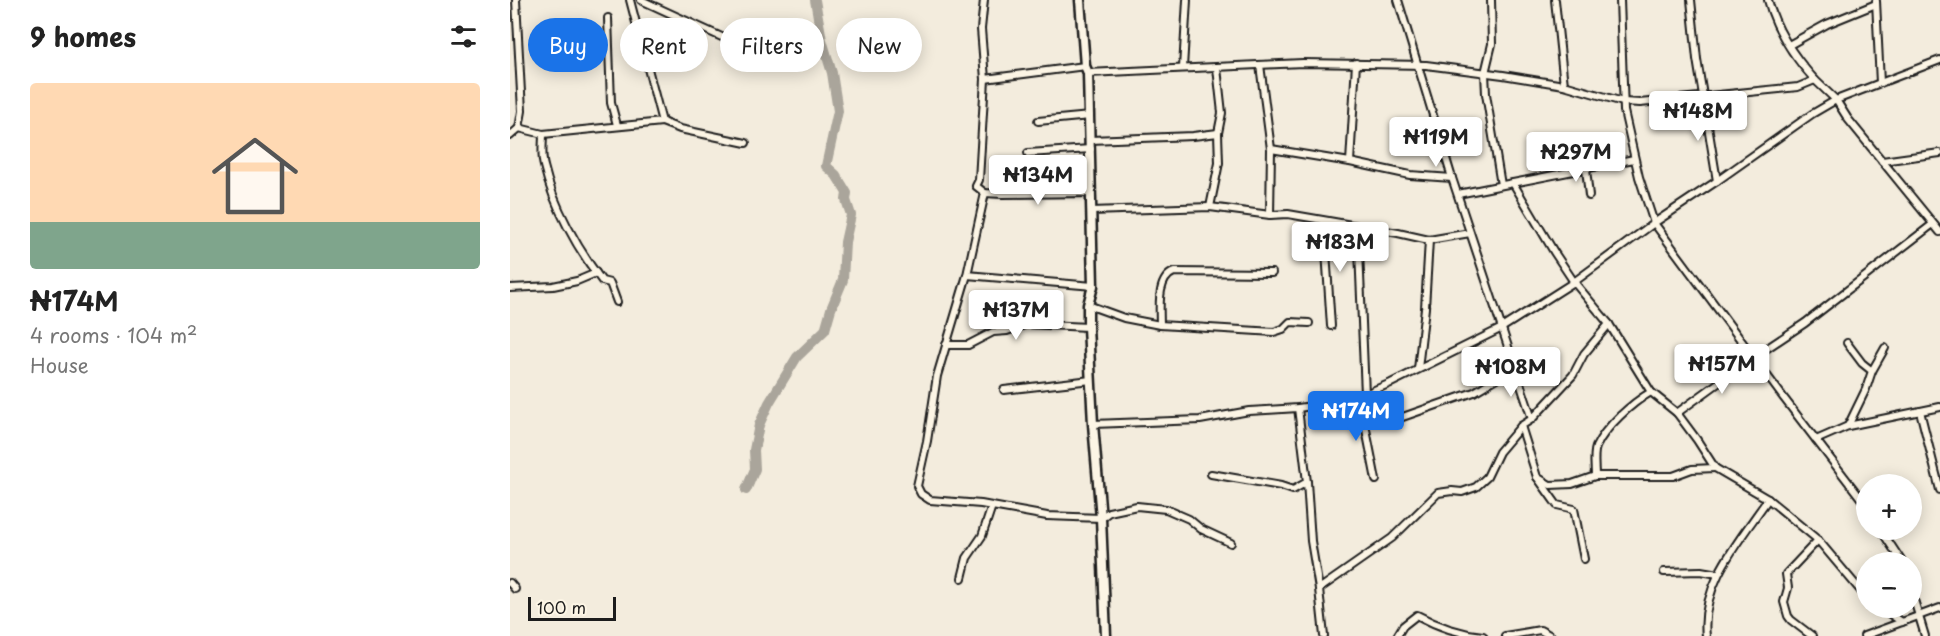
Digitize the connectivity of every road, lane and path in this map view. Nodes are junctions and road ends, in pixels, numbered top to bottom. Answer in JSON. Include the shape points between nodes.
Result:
{"nodes":[{"id":1,"x":516,"y":0,"type":"edge"},
{"id":2,"x":630,"y":0,"type":"edge"},
{"id":3,"x":641,"y":0,"type":"edge"},
{"id":4,"x":984,"y":0,"type":"edge"},
{"id":5,"x":1080,"y":0,"type":"edge"},
{"id":6,"x":1187,"y":0,"type":"edge"},
{"id":7,"x":1398,"y":0,"type":"edge"},
{"id":8,"x":1491,"y":0,"type":"edge"},
{"id":9,"x":1555,"y":0,"type":"edge"},
{"id":10,"x":1620,"y":0,"type":"edge"},
{"id":11,"x":1691,"y":0,"type":"edge"},
{"id":12,"x":1768,"y":0,"type":"edge"},
{"id":13,"x":1876,"y":2,"type":"edge"},
{"id":14,"x":608,"y":18,"type":"dead end"},
{"id":15,"x":720,"y":36,"type":"edge"},
{"id":16,"x":1789,"y":45,"type":"junction"},
{"id":17,"x":1940,"y":60,"type":"edge"},
{"id":18,"x":1356,"y":63,"type":"junction"},
{"id":19,"x":1260,"y":65,"type":"junction"},
{"id":20,"x":1417,"y":65,"type":"junction"},
{"id":21,"x":1183,"y":68,"type":"junction"},
{"id":22,"x":1217,"y":68,"type":"junction"},
{"id":23,"x":1086,"y":69,"type":"junction"},
{"id":24,"x":1485,"y":73,"type":"junction"},
{"id":25,"x":985,"y":79,"type":"junction"},
{"id":26,"x":1815,"y":80,"type":"junction"},
{"id":27,"x":1880,"y":83,"type":"junction"},
{"id":28,"x":1564,"y":85,"type":"junction"},
{"id":29,"x":1704,"y":98,"type":"junction"},
{"id":30,"x":1836,"y":100,"type":"junction"},
{"id":31,"x":1623,"y":102,"type":"junction"},
{"id":32,"x":1090,"y":116,"type":"junction"},
{"id":33,"x":1038,"y":121,"type":"dead end"},
{"id":34,"x":662,"y":122,"type":"junction"},
{"id":35,"x":616,"y":125,"type":"junction"},
{"id":36,"x":519,"y":128,"type":"junction"},
{"id":37,"x":1218,"y":133,"type":"junction"},
{"id":38,"x":543,"y":134,"type":"junction"},
{"id":39,"x":510,"y":136,"type":"edge"},
{"id":40,"x":1090,"y":140,"type":"junction"},
{"id":41,"x":746,"y":143,"type":"dead end"},
{"id":42,"x":1091,"y":149,"type":"junction"},
{"id":43,"x":1271,"y":149,"type":"junction"},
{"id":44,"x":1028,"y":153,"type":"dead end"},
{"id":45,"x":1940,"y":153,"type":"edge"},
{"id":46,"x":1634,"y":159,"type":"junction"},
{"id":47,"x":1882,"y":161,"type":"junction"},
{"id":48,"x":1350,"y":162,"type":"junction"},
{"id":49,"x":1586,"y":168,"type":"junction"},
{"id":50,"x":1452,"y":178,"type":"junction"},
{"id":51,"x":1718,"y":181,"type":"junction"},
{"id":52,"x":1513,"y":183,"type":"junction"},
{"id":53,"x":1501,"y":185,"type":"junction"},
{"id":54,"x":985,"y":193,"type":"junction"},
{"id":55,"x":1091,"y":193,"type":"junction"},
{"id":56,"x":1458,"y":194,"type":"junction"},
{"id":57,"x":1588,"y":196,"type":"dead end"},
{"id":58,"x":1210,"y":207,"type":"junction"},
{"id":59,"x":1091,"y":211,"type":"junction"},
{"id":60,"x":1270,"y":215,"type":"junction"},
{"id":61,"x":1324,"y":221,"type":"junction"},
{"id":62,"x":1654,"y":223,"type":"junction"},
{"id":63,"x":1933,"y":224,"type":"junction"},
{"id":64,"x":1358,"y":226,"type":"junction"},
{"id":65,"x":1940,"y":232,"type":"edge"},
{"id":66,"x":1470,"y":233,"type":"junction"},
{"id":67,"x":1429,"y":240,"type":"junction"},
{"id":68,"x":596,"y":273,"type":"junction"},
{"id":69,"x":1272,"y":273,"type":"dead end"},
{"id":70,"x":967,"y":275,"type":"junction"},
{"id":71,"x":1574,"y":282,"type":"junction"},
{"id":72,"x":1094,"y":286,"type":"junction"},
{"id":73,"x":510,"y":288,"type":"edge"},
{"id":74,"x":617,"y":302,"type":"dead end"},
{"id":75,"x":1088,"y":304,"type":"junction"},
{"id":76,"x":1309,"y":323,"type":"dead end"},
{"id":77,"x":1609,"y":324,"type":"junction"},
{"id":78,"x":1160,"y":325,"type":"junction"},
{"id":79,"x":1331,"y":326,"type":"dead end"},
{"id":80,"x":1088,"y":327,"type":"junction"},
{"id":81,"x":1500,"y":329,"type":"junction"},
{"id":82,"x":1848,"y":343,"type":"dead end"},
{"id":83,"x":946,"y":345,"type":"junction"},
{"id":84,"x":1885,"y":348,"type":"dead end"},
{"id":85,"x":1754,"y":357,"type":"junction"},
{"id":86,"x":1514,"y":368,"type":"junction"},
{"id":87,"x":1418,"y":369,"type":"junction"},
{"id":88,"x":1872,"y":371,"type":"junction"},
{"id":89,"x":1091,"y":380,"type":"junction"},
{"id":90,"x":1004,"y":390,"type":"dead end"},
{"id":91,"x":1650,"y":392,"type":"junction"},
{"id":92,"x":1363,"y":397,"type":"junction"},
{"id":93,"x":1940,"y":407,"type":"edge"},
{"id":94,"x":1298,"y":408,"type":"junction"},
{"id":95,"x":1920,"y":411,"type":"junction"},
{"id":96,"x":1677,"y":413,"type":"junction"},
{"id":97,"x":1532,"y":419,"type":"junction"},
{"id":98,"x":1394,"y":420,"type":"dead end"},
{"id":99,"x":1093,"y":423,"type":"junction"},
{"id":100,"x":1521,"y":426,"type":"junction"},
{"id":101,"x":1848,"y":426,"type":"junction"},
{"id":102,"x":1816,"y":440,"type":"junction"},
{"id":103,"x":1715,"y":468,"type":"junction"},
{"id":104,"x":1211,"y":474,"type":"dead end"},
{"id":105,"x":1594,"y":476,"type":"junction"},
{"id":106,"x":1537,"y":477,"type":"junction"},
{"id":107,"x":1376,"y":480,"type":"dead end"},
{"id":108,"x":1307,"y":482,"type":"junction"},
{"id":109,"x":1940,"y":490,"type":"edge"},
{"id":110,"x":1856,"y":493,"type":"edge"},
{"id":111,"x":1768,"y":499,"type":"junction"},
{"id":112,"x":992,"y":506,"type":"junction"},
{"id":113,"x":1101,"y":518,"type":"junction"},
{"id":114,"x":1818,"y":540,"type":"junction"},
{"id":115,"x":1231,"y":543,"type":"dead end"},
{"id":116,"x":1584,"y":559,"type":"dead end"},
{"id":117,"x":1664,"y":572,"type":"dead end"},
{"id":118,"x":1718,"y":574,"type":"junction"},
{"id":119,"x":962,"y":578,"type":"dead end"},
{"id":120,"x":1856,"y":585,"type":"edge"},
{"id":121,"x":1319,"y":590,"type":"junction"},
{"id":122,"x":1940,"y":608,"type":"edge"},
{"id":123,"x":1922,"y":615,"type":"edge"},
{"id":124,"x":1896,"y":618,"type":"edge"},
{"id":125,"x":1913,"y":618,"type":"edge"},
{"id":126,"x":1920,"y":618,"type":"edge"},
{"id":127,"x":1902,"y":622,"type":"junction"},
{"id":128,"x":1887,"y":632,"type":"edge"},
{"id":129,"x":1106,"y":636,"type":"edge"},
{"id":130,"x":1324,"y":636,"type":"edge"},
{"id":131,"x":1397,"y":636,"type":"edge"},
{"id":132,"x":1483,"y":636,"type":"edge"},
{"id":133,"x":1506,"y":636,"type":"edge"},
{"id":134,"x":1551,"y":636,"type":"edge"},
{"id":135,"x":1706,"y":636,"type":"edge"},
{"id":136,"x":1812,"y":636,"type":"edge"},
{"id":137,"x":1864,"y":636,"type":"edge"},
{"id":138,"x":1925,"y":636,"type":"edge"}],
"edges":[{"from":1,"to":36,"type":"street","via":[[522,111]]},
{"from":2,"to":34,"type":"street"},
{"from":3,"to":15,"type":"street"},
{"from":4,"to":25,"type":"street","via":[[981,29]]},
{"from":5,"to":23,"type":"street"},
{"from":6,"to":21,"type":"street"},
{"from":7,"to":20,"type":"street"},
{"from":8,"to":24,"type":"street","via":[[1492,44]]},
{"from":9,"to":28,"type":"street"},
{"from":10,"to":31,"type":"street"},
{"from":11,"to":29,"type":"street"},
{"from":12,"to":16,"type":"street","via":[[1773,18]]},
{"from":13,"to":16,"type":"street"},
{"from":13,"to":27,"type":"street"},
{"from":14,"to":35,"type":"street","via":[[611,104]]},
{"from":16,"to":26,"type":"street"},
{"from":17,"to":27,"type":"street"},
{"from":18,"to":19,"type":"street"},
{"from":18,"to":20,"type":"street"},
{"from":18,"to":48,"type":"street"},
{"from":19,"to":22,"type":"street"},
{"from":19,"to":43,"type":"street"},
{"from":20,"to":24,"type":"street"},
{"from":20,"to":50,"type":"street"},
{"from":21,"to":22,"type":"street"},
{"from":21,"to":23,"type":"street"},
{"from":22,"to":37,"type":"street","via":[[1222,113]]},
{"from":23,"to":25,"type":"street"},
{"from":23,"to":32,"type":"street"},
{"from":24,"to":28,"type":"street"},
{"from":24,"to":53,"type":"street"},
{"from":25,"to":54,"type":"street","via":[[976,186]]},
{"from":26,"to":29,"type":"street","via":[[1798,87]]},
{"from":26,"to":30,"type":"street"},
{"from":27,"to":30,"type":"street"},
{"from":28,"to":31,"type":"street"},
{"from":29,"to":31,"type":"street"},
{"from":29,"to":51,"type":"street"},
{"from":30,"to":47,"type":"street"},
{"from":30,"to":51,"type":"street"},
{"from":31,"to":46,"type":"street"},
{"from":32,"to":33,"type":"street"},
{"from":32,"to":40,"type":"street"},
{"from":34,"to":35,"type":"street"},
{"from":34,"to":41,"type":"street"},
{"from":35,"to":38,"type":"street"},
{"from":36,"to":38,"type":"street"},
{"from":36,"to":39,"type":"street"},
{"from":37,"to":40,"type":"street"},
{"from":37,"to":58,"type":"street","via":[[1219,163]]},
{"from":38,"to":68,"type":"street","via":[[543,164],[551,188]]},
{"from":40,"to":42,"type":"street"},
{"from":42,"to":44,"type":"street"},
{"from":42,"to":55,"type":"street"},
{"from":43,"to":48,"type":"street"},
{"from":43,"to":60,"type":"street"},
{"from":45,"to":47,"type":"street"},
{"from":46,"to":49,"type":"street"},
{"from":46,"to":62,"type":"street"},
{"from":47,"to":63,"type":"street"},
{"from":48,"to":50,"type":"street","via":[[1410,175]]},
{"from":49,"to":52,"type":"street"},
{"from":49,"to":57,"type":"street"},
{"from":50,"to":56,"type":"street"},
{"from":51,"to":62,"type":"street"},
{"from":52,"to":53,"type":"street"},
{"from":52,"to":71,"type":"street"},
{"from":53,"to":56,"type":"street"},
{"from":54,"to":55,"type":"street"},
{"from":54,"to":70,"type":"street"},
{"from":55,"to":59,"type":"street"},
{"from":56,"to":66,"type":"street"},
{"from":58,"to":59,"type":"street"},
{"from":58,"to":60,"type":"street"},
{"from":59,"to":72,"type":"street"},
{"from":60,"to":61,"type":"street"},
{"from":61,"to":64,"type":"street"},
{"from":61,"to":79,"type":"street"},
{"from":62,"to":71,"type":"street"},
{"from":62,"to":85,"type":"street"},
{"from":63,"to":65,"type":"street"},
{"from":63,"to":85,"type":"street","via":[[1805,323]]},
{"from":64,"to":67,"type":"street"},
{"from":64,"to":92,"type":"street"},
{"from":66,"to":67,"type":"street"},
{"from":66,"to":81,"type":"street"},
{"from":67,"to":87,"type":"street"},
{"from":68,"to":73,"type":"street","via":[[553,286]]},
{"from":68,"to":74,"type":"street","via":[[610,284]]},
{"from":69,"to":78,"type":"street","via":[[1168,274],[1161,292]]},
{"from":70,"to":72,"type":"street"},
{"from":70,"to":83,"type":"street"},
{"from":71,"to":77,"type":"street"},
{"from":71,"to":81,"type":"street"},
{"from":72,"to":75,"type":"street"},
{"from":75,"to":78,"type":"street","via":[[1124,318]]},
{"from":75,"to":80,"type":"street"},
{"from":76,"to":78,"type":"street","via":[[1290,322],[1274,332]]},
{"from":77,"to":91,"type":"street"},
{"from":77,"to":97,"type":"street","via":[[1584,354],[1573,375]]},
{"from":80,"to":83,"type":"street","via":[[1028,324],[993,332],[968,345]]},
{"from":80,"to":89,"type":"street"},
{"from":81,"to":86,"type":"street"},
{"from":81,"to":87,"type":"street"},
{"from":82,"to":88,"type":"street"},
{"from":83,"to":112,"type":"street","via":[[917,486],[930,500]]},
{"from":84,"to":88,"type":"street"},
{"from":85,"to":96,"type":"street"},
{"from":85,"to":102,"type":"street"},
{"from":86,"to":97,"type":"street"},
{"from":86,"to":98,"type":"street","via":[[1474,392]]},
{"from":87,"to":92,"type":"street"},
{"from":88,"to":101,"type":"street"},
{"from":89,"to":90,"type":"street"},
{"from":89,"to":99,"type":"street"},
{"from":91,"to":96,"type":"street"},
{"from":91,"to":105,"type":"street","via":[[1600,440],[1595,449]]},
{"from":92,"to":94,"type":"street"},
{"from":92,"to":107,"type":"street"},
{"from":93,"to":95,"type":"street"},
{"from":94,"to":99,"type":"street","via":[[1200,420]]},
{"from":94,"to":108,"type":"street"},
{"from":95,"to":101,"type":"street"},
{"from":95,"to":109,"type":"street"},
{"from":96,"to":103,"type":"street"},
{"from":97,"to":100,"type":"street"},
{"from":99,"to":113,"type":"street"},
{"from":100,"to":106,"type":"street"},
{"from":100,"to":121,"type":"street","via":[[1476,487],[1438,493],[1392,537]]},
{"from":101,"to":102,"type":"street"},
{"from":102,"to":110,"type":"street"},
{"from":103,"to":105,"type":"street","via":[[1692,469],[1673,476]]},
{"from":103,"to":111,"type":"street"},
{"from":104,"to":108,"type":"street","via":[[1293,490]]},
{"from":105,"to":106,"type":"street","via":[[1572,484],[1550,485]]},
{"from":106,"to":116,"type":"street","via":[[1557,505],[1574,509]]},
{"from":108,"to":121,"type":"street"},
{"from":111,"to":114,"type":"street"},
{"from":111,"to":118,"type":"street"},
{"from":112,"to":113,"type":"street","via":[[1047,516]]},
{"from":112,"to":119,"type":"street","via":[[982,536],[967,558]]},
{"from":113,"to":115,"type":"street","via":[[1109,512],[1137,506],[1166,509]]},
{"from":113,"to":129,"type":"street"},
{"from":114,"to":120,"type":"street"},
{"from":114,"to":136,"type":"street","via":[[1786,574],[1784,602],[1791,620]]},
{"from":117,"to":118,"type":"street"},
{"from":118,"to":135,"type":"street","via":[[1705,621]]},
{"from":121,"to":130,"type":"street"},
{"from":122,"to":123,"type":"street"},
{"from":124,"to":127,"type":"street"},
{"from":125,"to":127,"type":"street"},
{"from":126,"to":138,"type":"street"},
{"from":127,"to":128,"type":"street"},
{"from":128,"to":137,"type":"street"},
{"from":131,"to":132,"type":"street","via":[[1417,615],[1433,624]]},
{"from":133,"to":134,"type":"street","via":[[1540,630]]}]}
